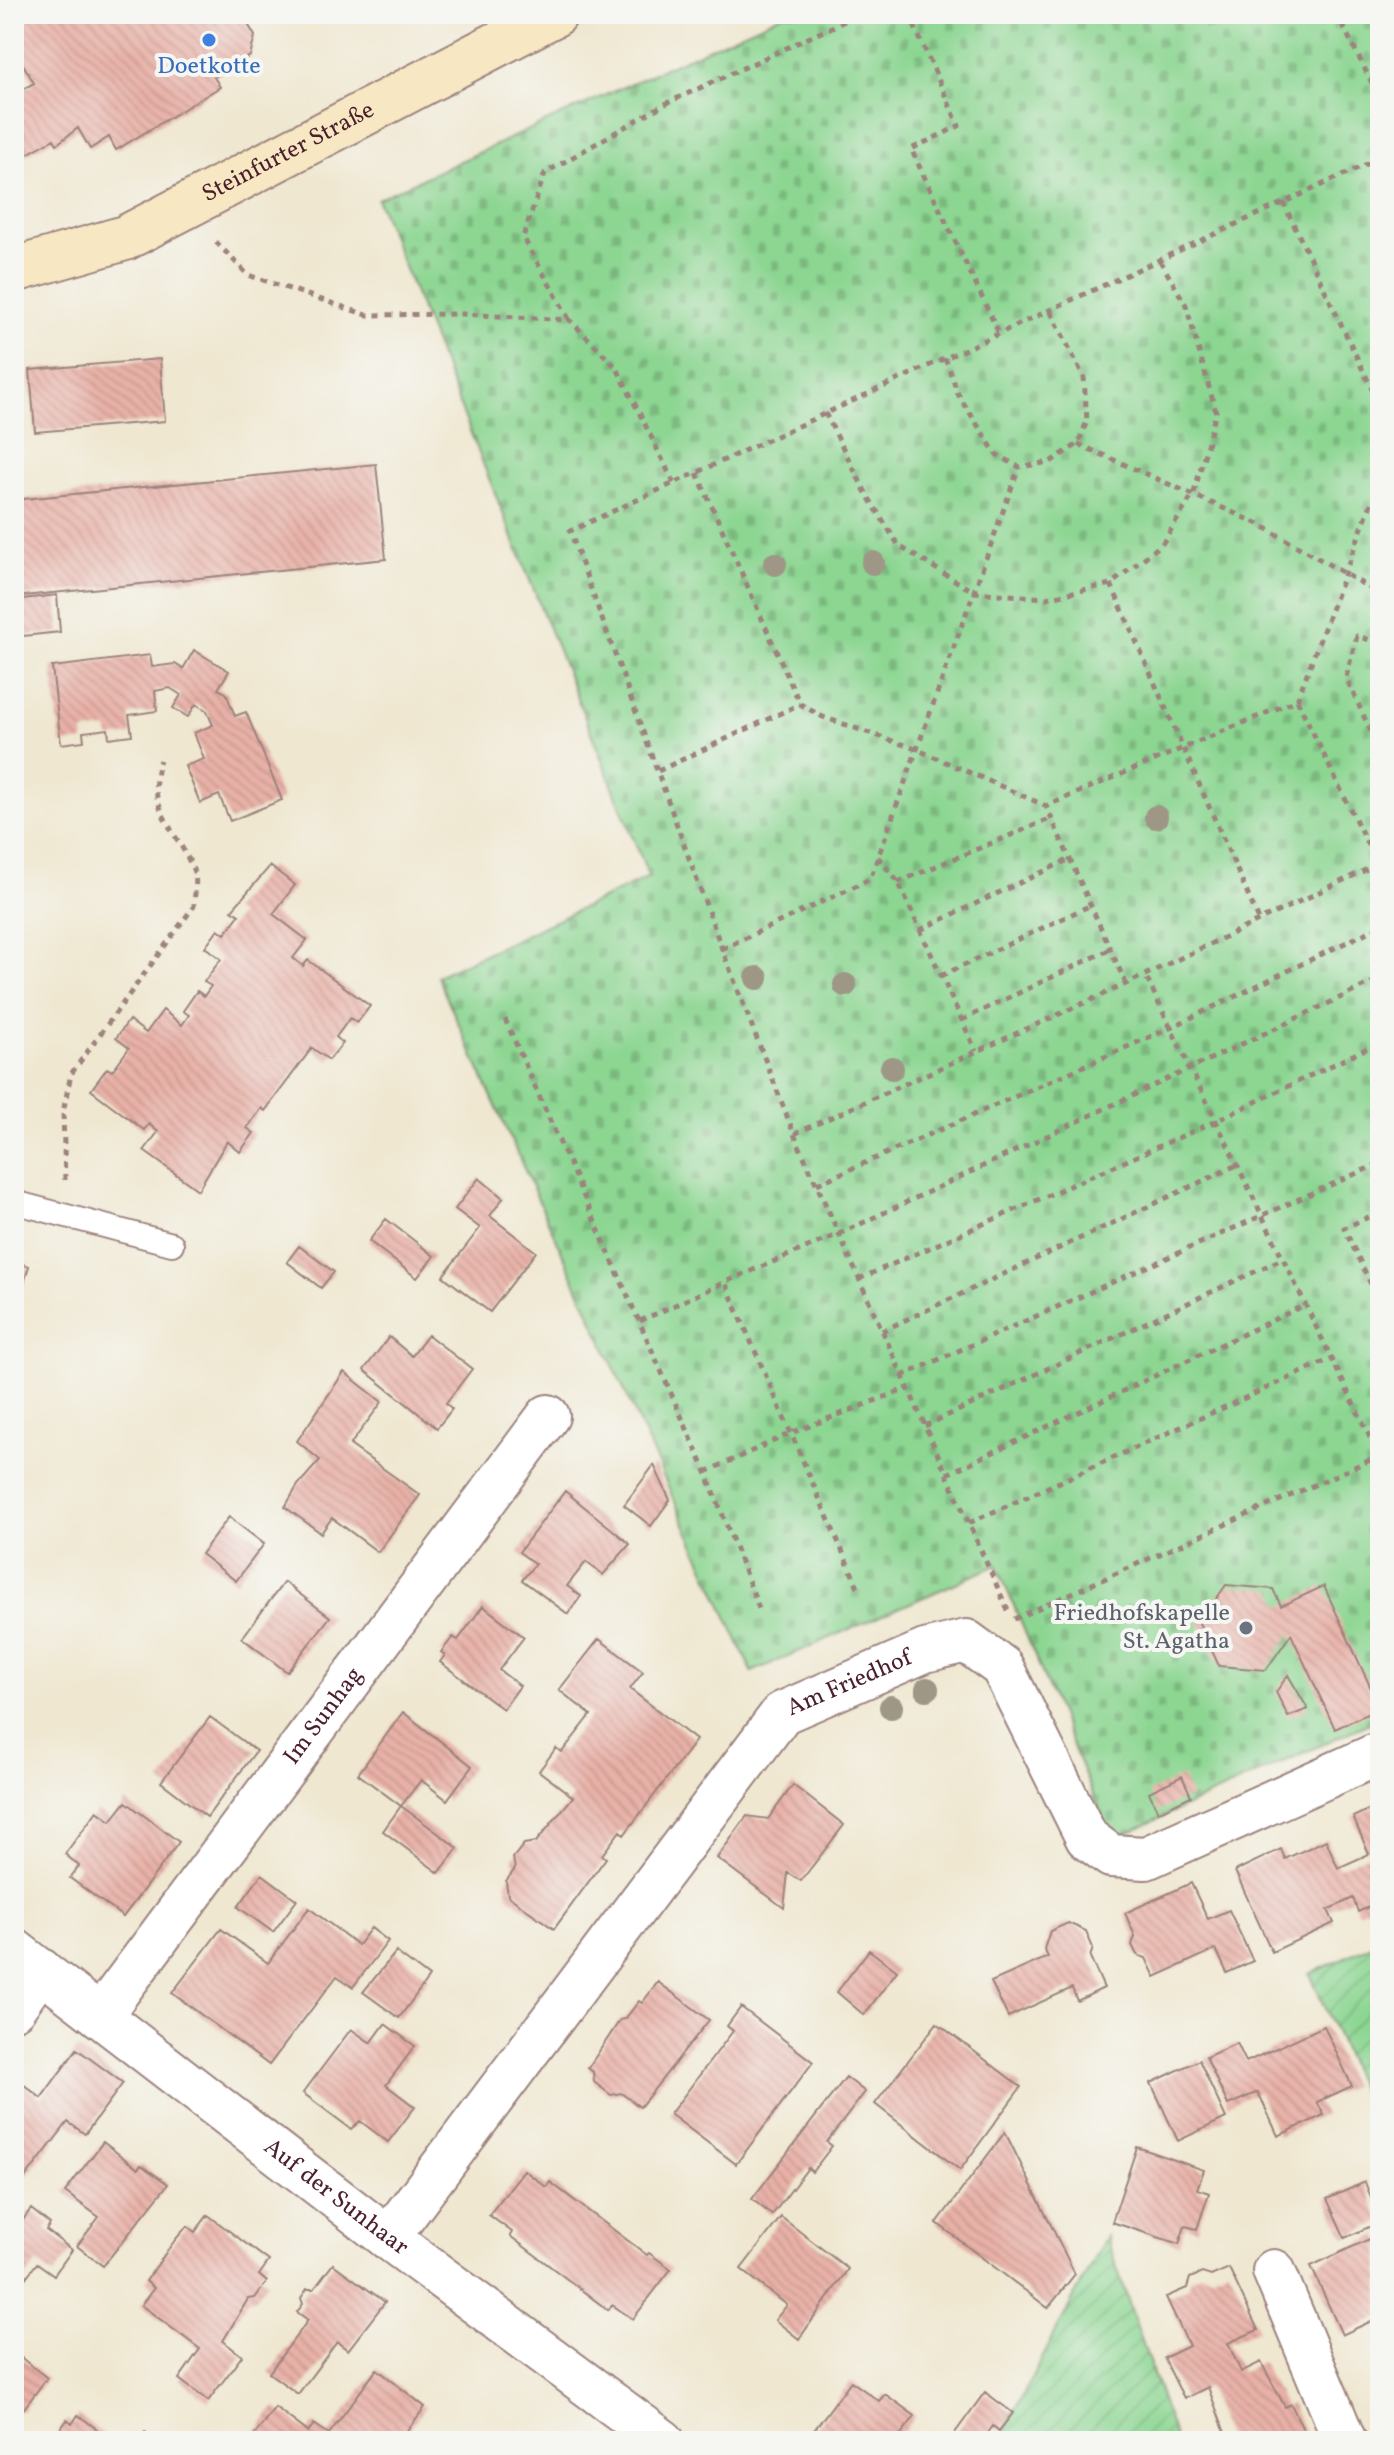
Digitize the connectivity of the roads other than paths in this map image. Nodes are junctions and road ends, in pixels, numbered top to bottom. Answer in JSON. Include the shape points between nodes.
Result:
{"nodes":[{"id":1,"x":555,"y":14,"type":"edge"},
{"id":2,"x":14,"y":270,"type":"edge"},
{"id":3,"x":14,"y":1202,"type":"edge"},
{"id":4,"x":172,"y":1244,"type":"dead end"},
{"id":5,"x":548,"y":1416,"type":"dead end"},
{"id":6,"x":1380,"y":1753,"type":"edge"},
{"id":7,"x":28,"y":1960,"type":"edge"},
{"id":8,"x":14,"y":2008,"type":"edge"},
{"id":9,"x":100,"y":2016,"type":"junction"},
{"id":10,"x":388,"y":2238,"type":"junction"},
{"id":11,"x":1274,"y":2271,"type":"dead end"},
{"id":12,"x":663,"y":2441,"type":"edge"},
{"id":13,"x":1345,"y":2441,"type":"edge"}],
"edges":[{"from":1,"to":2,"type":"main road","name":"Steinfurter Straße","via":[[125,238]]},
{"from":3,"to":4,"type":"lane"},
{"from":5,"to":9,"type":"street","name":"Im Sunhag"},
{"from":6,"to":10,"type":"street","name":"Am Friedhof","via":[[1146,1858],[1111,1856],[1087,1838],[1002,1667],[966,1641],[925,1651],[782,1713]]},
{"from":7,"to":8,"type":"street"},
{"from":7,"to":9,"type":"street","name":"Auf der Sunhaar"},
{"from":9,"to":10,"type":"street","name":"Auf der Sunhaar"},
{"from":10,"to":12,"type":"street","name":"Auf der Sunhaar"},
{"from":11,"to":13,"type":"street"}]}
